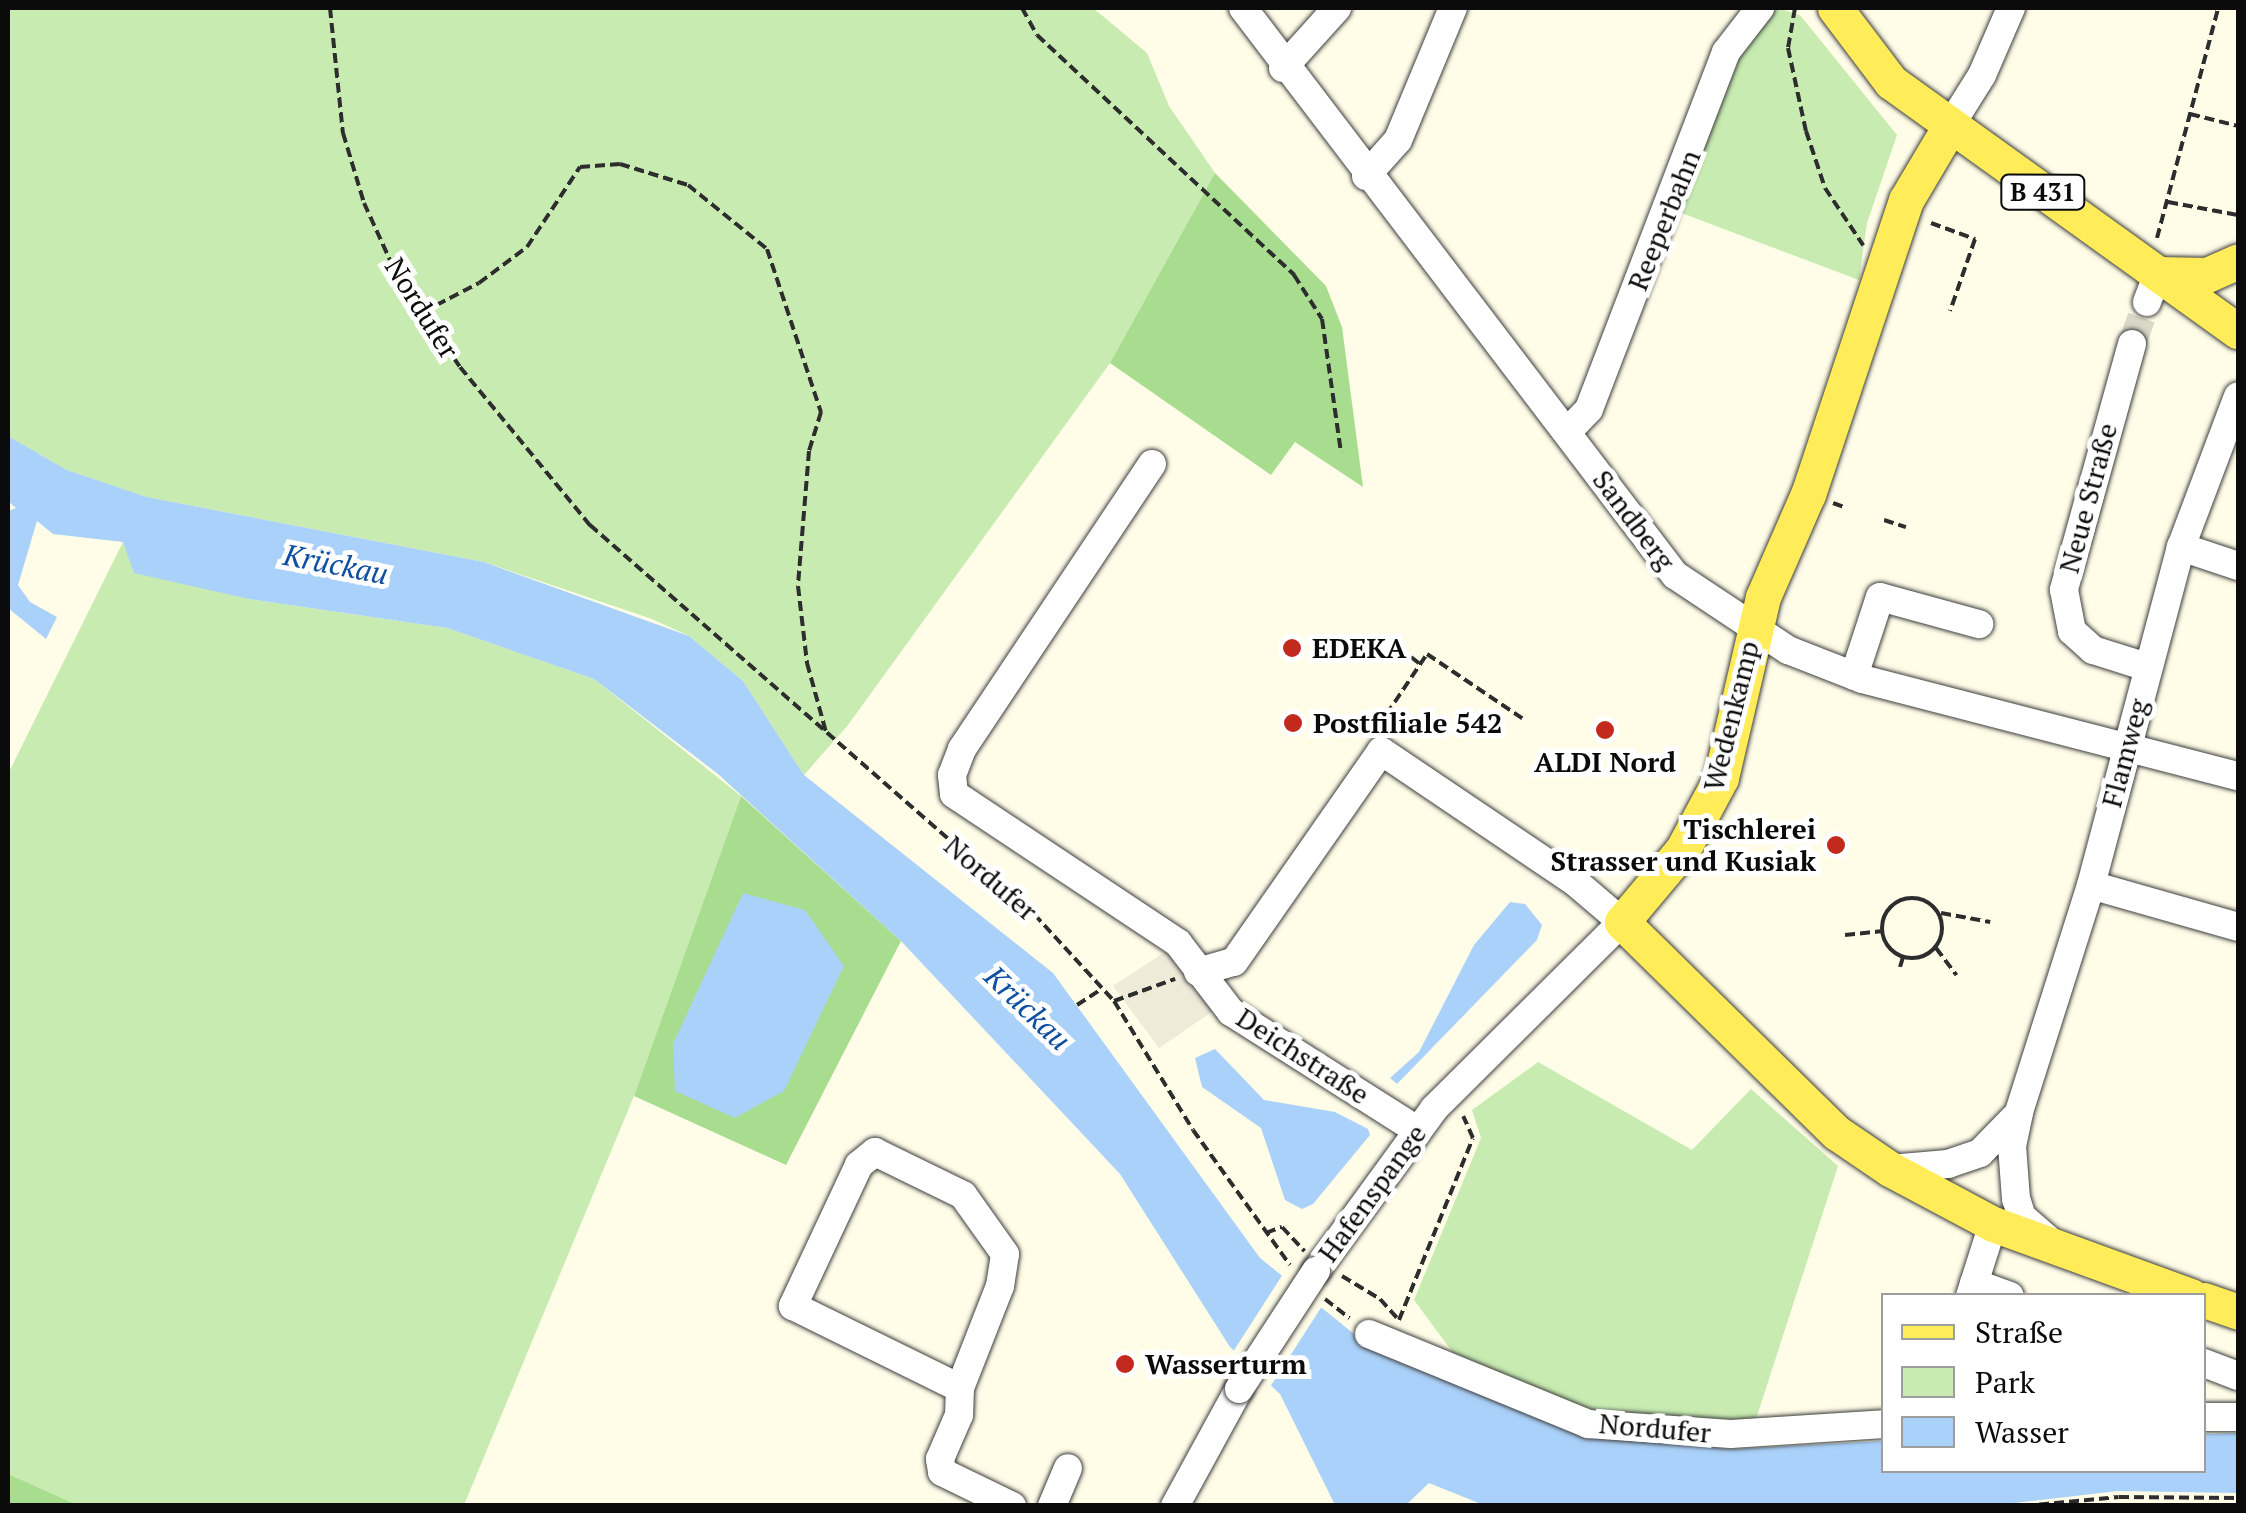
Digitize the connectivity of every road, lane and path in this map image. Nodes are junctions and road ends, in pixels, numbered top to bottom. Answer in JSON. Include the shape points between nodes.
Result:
{"nodes":[{"id":1,"x":330,"y":8,"type":"edge"},
{"id":2,"x":1022,"y":8,"type":"edge"},
{"id":3,"x":1243,"y":8,"type":"edge"},
{"id":4,"x":1337,"y":8,"type":"edge"},
{"id":5,"x":1454,"y":8,"type":"edge"},
{"id":6,"x":1760,"y":8,"type":"edge"},
{"id":7,"x":1794,"y":8,"type":"edge"},
{"id":8,"x":1835,"y":8,"type":"edge"},
{"id":9,"x":2011,"y":8,"type":"edge"},
{"id":10,"x":2218,"y":8,"type":"edge"},
{"id":11,"x":1283,"y":68,"type":"junction"},
{"id":12,"x":2190,"y":114,"type":"junction"},
{"id":13,"x":1950,"y":126,"type":"junction"},
{"id":14,"x":2238,"y":126,"type":"edge"},
{"id":15,"x":1366,"y":176,"type":"junction"},
{"id":16,"x":2168,"y":202,"type":"junction"},
{"id":17,"x":2238,"y":215,"type":"edge"},
{"id":18,"x":1931,"y":223,"type":"dead end"},
{"id":19,"x":2157,"y":238,"type":"dead end"},
{"id":20,"x":1868,"y":251,"type":"dead end"},
{"id":21,"x":2238,"y":260,"type":"edge"},
{"id":22,"x":2152,"y":288,"type":"junction"},
{"id":23,"x":1950,"y":311,"type":"dead end"},
{"id":24,"x":422,"y":312,"type":"junction"},
{"id":25,"x":2238,"y":331,"type":"edge"},
{"id":26,"x":2132,"y":344,"type":"tunnel mouth"},
{"id":27,"x":2238,"y":396,"type":"edge"},
{"id":28,"x":1568,"y":432,"type":"junction"},
{"id":29,"x":1341,"y":453,"type":"dead end"},
{"id":30,"x":1152,"y":464,"type":"dead end"},
{"id":31,"x":1829,"y":502,"type":"dead end"},
{"id":32,"x":1844,"y":508,"type":"dead end"},
{"id":33,"x":1884,"y":520,"type":"dead end"},
{"id":34,"x":1906,"y":527,"type":"dead end"},
{"id":35,"x":2181,"y":547,"type":"junction"},
{"id":36,"x":2238,"y":566,"type":"edge"},
{"id":37,"x":1979,"y":624,"type":"dead end"},
{"id":38,"x":1753,"y":627,"type":"junction"},
{"id":39,"x":1411,"y":657,"type":"dead end"},
{"id":40,"x":1420,"y":664,"type":"dead end"},
{"id":41,"x":2146,"y":668,"type":"junction"},
{"id":42,"x":1854,"y":676,"type":"junction"},
{"id":43,"x":827,"y":736,"type":"junction"},
{"id":44,"x":2126,"y":748,"type":"junction"},
{"id":45,"x":2238,"y":776,"type":"edge"},
{"id":46,"x":2091,"y":885,"type":"junction"},
{"id":47,"x":1939,"y":914,"type":"junction"},
{"id":48,"x":1622,"y":922,"type":"junction"},
{"id":49,"x":1990,"y":922,"type":"dead end"},
{"id":50,"x":2238,"y":927,"type":"edge"},
{"id":51,"x":1881,"y":931,"type":"junction"},
{"id":52,"x":1845,"y":935,"type":"dead end"},
{"id":53,"x":1936,"y":948,"type":"junction"},
{"id":54,"x":1903,"y":957,"type":"junction"},
{"id":55,"x":1900,"y":967,"type":"dead end"},
{"id":56,"x":1198,"y":972,"type":"junction"},
{"id":57,"x":1956,"y":974,"type":"dead end"},
{"id":58,"x":1102,"y":989,"type":"junction"},
{"id":59,"x":1114,"y":1001,"type":"junction"},
{"id":60,"x":1078,"y":1006,"type":"dead end"},
{"id":61,"x":1461,"y":1112,"type":"dead end"},
{"id":62,"x":2018,"y":1112,"type":"junction"},
{"id":63,"x":1417,"y":1130,"type":"junction"},
{"id":64,"x":1890,"y":1169,"type":"junction"},
{"id":65,"x":1993,"y":1224,"type":"junction"},
{"id":66,"x":1266,"y":1234,"type":"junction"},
{"id":67,"x":1298,"y":1245,"type":"dead end"},
{"id":68,"x":2073,"y":1254,"type":"junction"},
{"id":69,"x":1317,"y":1277,"type":"junction"},
{"id":70,"x":1971,"y":1289,"type":"edge"},
{"id":71,"x":2183,"y":1293,"type":"edge"},
{"id":72,"x":2206,"y":1301,"type":"edge"},
{"id":73,"x":2238,"y":1312,"type":"edge"},
{"id":74,"x":1386,"y":1332,"type":"junction"},
{"id":75,"x":2206,"y":1364,"type":"edge"},
{"id":76,"x":2238,"y":1376,"type":"edge"},
{"id":77,"x":960,"y":1388,"type":"junction"},
{"id":78,"x":2206,"y":1417,"type":"edge"},
{"id":79,"x":2238,"y":1417,"type":"edge"},
{"id":80,"x":1881,"y":1424,"type":"edge"},
{"id":81,"x":1068,"y":1468,"type":"dead end"},
{"id":82,"x":2238,"y":1498,"type":"edge"},
{"id":83,"x":1012,"y":1506,"type":"edge"},
{"id":84,"x":1052,"y":1506,"type":"edge"},
{"id":85,"x":1176,"y":1506,"type":"edge"},
{"id":86,"x":2024,"y":1506,"type":"edge"}],
"edges":[{"from":1,"to":24,"type":"path","name":"Nordufer","via":[[343,133],[364,203]]},
{"from":2,"to":29,"type":"path","via":[[1037,34],[1294,275],[1322,319]]},
{"from":3,"to":11,"type":"street","name":"Sandberg"},
{"from":4,"to":11,"type":"street"},
{"from":5,"to":15,"type":"street","via":[[1398,140]]},
{"from":6,"to":28,"type":"street","name":"Reeperbahn","via":[[1726,52],[1589,409]]},
{"from":7,"to":20,"type":"path","via":[[1788,48],[1806,130],[1832,200]]},
{"from":8,"to":13,"type":"main road","number":"B 431","via":[[1891,82]]},
{"from":9,"to":13,"type":"street","via":[[1982,75]]},
{"from":10,"to":12,"type":"path"},
{"from":11,"to":15,"type":"street","name":"Sandberg"},
{"from":12,"to":14,"type":"path"},
{"from":12,"to":16,"type":"path"},
{"from":13,"to":22,"type":"main road","number":"B 431"},
{"from":13,"to":38,"type":"main road","name":"Wedenkamp","via":[[1906,200],[1808,494]]},
{"from":15,"to":28,"type":"street","name":"Sandberg"},
{"from":16,"to":17,"type":"path"},
{"from":16,"to":19,"type":"path"},
{"from":18,"to":23,"type":"path","via":[[1974,239]]},
{"from":21,"to":22,"type":"main road"},
{"from":22,"to":25,"type":"main road","number":"B 431"},
{"from":24,"to":43,"type":"path","name":"Nordufer","via":[[590,525]]},
{"from":24,"to":43,"type":"path","via":[[479,283],[527,247],[580,168],[620,164],[688,185],[767,249],[821,412],[809,451],[798,586],[806,663]]},
{"from":26,"to":41,"type":"street","name":"Neue Straße","via":[[2065,577],[2064,602],[2072,630],[2093,650]]},
{"from":27,"to":35,"type":"street","name":"Flamweg"},
{"from":28,"to":38,"type":"street","name":"Sandberg","via":[[1675,575]]},
{"from":30,"to":56,"type":"street","name":"Deichstraße","via":[[962,748],[952,775],[954,794],[1178,942]]},
{"from":31,"to":32,"type":"path"},
{"from":33,"to":34,"type":"path"},
{"from":35,"to":36,"type":"street"},
{"from":35,"to":41,"type":"street","name":"Flamweg"},
{"from":37,"to":42,"type":"street","via":[[1880,597]]},
{"from":38,"to":42,"type":"street","name":"Sandberg","via":[[1788,650]]},
{"from":38,"to":48,"type":"main road","name":"Wedenkamp","via":[[1721,778],[1707,809]]},
{"from":39,"to":40,"type":"path"},
{"from":41,"to":44,"type":"street","name":"Flamweg"},
{"from":42,"to":44,"type":"street","name":"Sandberg","via":[[1918,699]]},
{"from":43,"to":58,"type":"path","name":"Nordufer","via":[[1034,914]]},
{"from":44,"to":45,"type":"street","name":"Sandberg"},
{"from":44,"to":46,"type":"street","name":"Flamweg"},
{"from":46,"to":50,"type":"street"},
{"from":46,"to":62,"type":"street","name":"Flamweg"},
{"from":47,"to":49,"type":"path","via":[[1960,912]]},
{"from":47,"to":51,"type":"path","via":[[1921,899],[1898,901]]},
{"from":47,"to":53,"type":"path"},
{"from":48,"to":56,"type":"street","via":[[1381,751],[1234,962]]},
{"from":48,"to":63,"type":"street","name":"Hafenspange"},
{"from":48,"to":64,"type":"main road","via":[[1838,1133]]},
{"from":51,"to":52,"type":"path"},
{"from":51,"to":54,"type":"path"},
{"from":53,"to":54,"type":"path"},
{"from":53,"to":57,"type":"path"},
{"from":54,"to":55,"type":"path"},
{"from":56,"to":59,"type":"path"},
{"from":56,"to":63,"type":"street","name":"Deichstraße","via":[[1232,1012]]},
{"from":58,"to":59,"type":"path","name":"Nordufer"},
{"from":58,"to":60,"type":"path"},
{"from":59,"to":66,"type":"path","name":"Nordufer"},
{"from":61,"to":74,"type":"path","via":[[1473,1138]]},
{"from":62,"to":64,"type":"street","name":"Flamweg","via":[[1980,1154]]},
{"from":62,"to":68,"type":"street","name":"Flamweg","via":[[2012,1146],[2022,1217]]},
{"from":63,"to":69,"type":"street","name":"Hafenspange"},
{"from":64,"to":65,"type":"main road"},
{"from":65,"to":68,"type":"main road"},
{"from":65,"to":70,"type":"street"},
{"from":66,"to":67,"type":"path","via":[[1282,1227]]},
{"from":66,"to":69,"type":"path","name":"Nordufer"},
{"from":68,"to":71,"type":"main road"},
{"from":69,"to":74,"type":"path","name":"Nordufer"},
{"from":69,"to":74,"type":"path","via":[[1380,1299]]},
{"from":69,"to":85,"type":"street","name":"Hafenspange","bridge":true,"via":[[1239,1389]]},
{"from":72,"to":73,"type":"main road"},
{"from":74,"to":80,"type":"street","name":"Nordufer","via":[[1588,1424],[1731,1434]]},
{"from":75,"to":76,"type":"street"},
{"from":77,"to":77,"type":"street","via":[[794,1306],[859,1164],[875,1152],[963,1195],[1005,1254],[1000,1286]]},
{"from":77,"to":83,"type":"street","via":[[942,1472]]},
{"from":78,"to":79,"type":"street"},
{"from":81,"to":84,"type":"street"},
{"from":82,"to":86,"type":"path","via":[[2119,1497]]}]}
